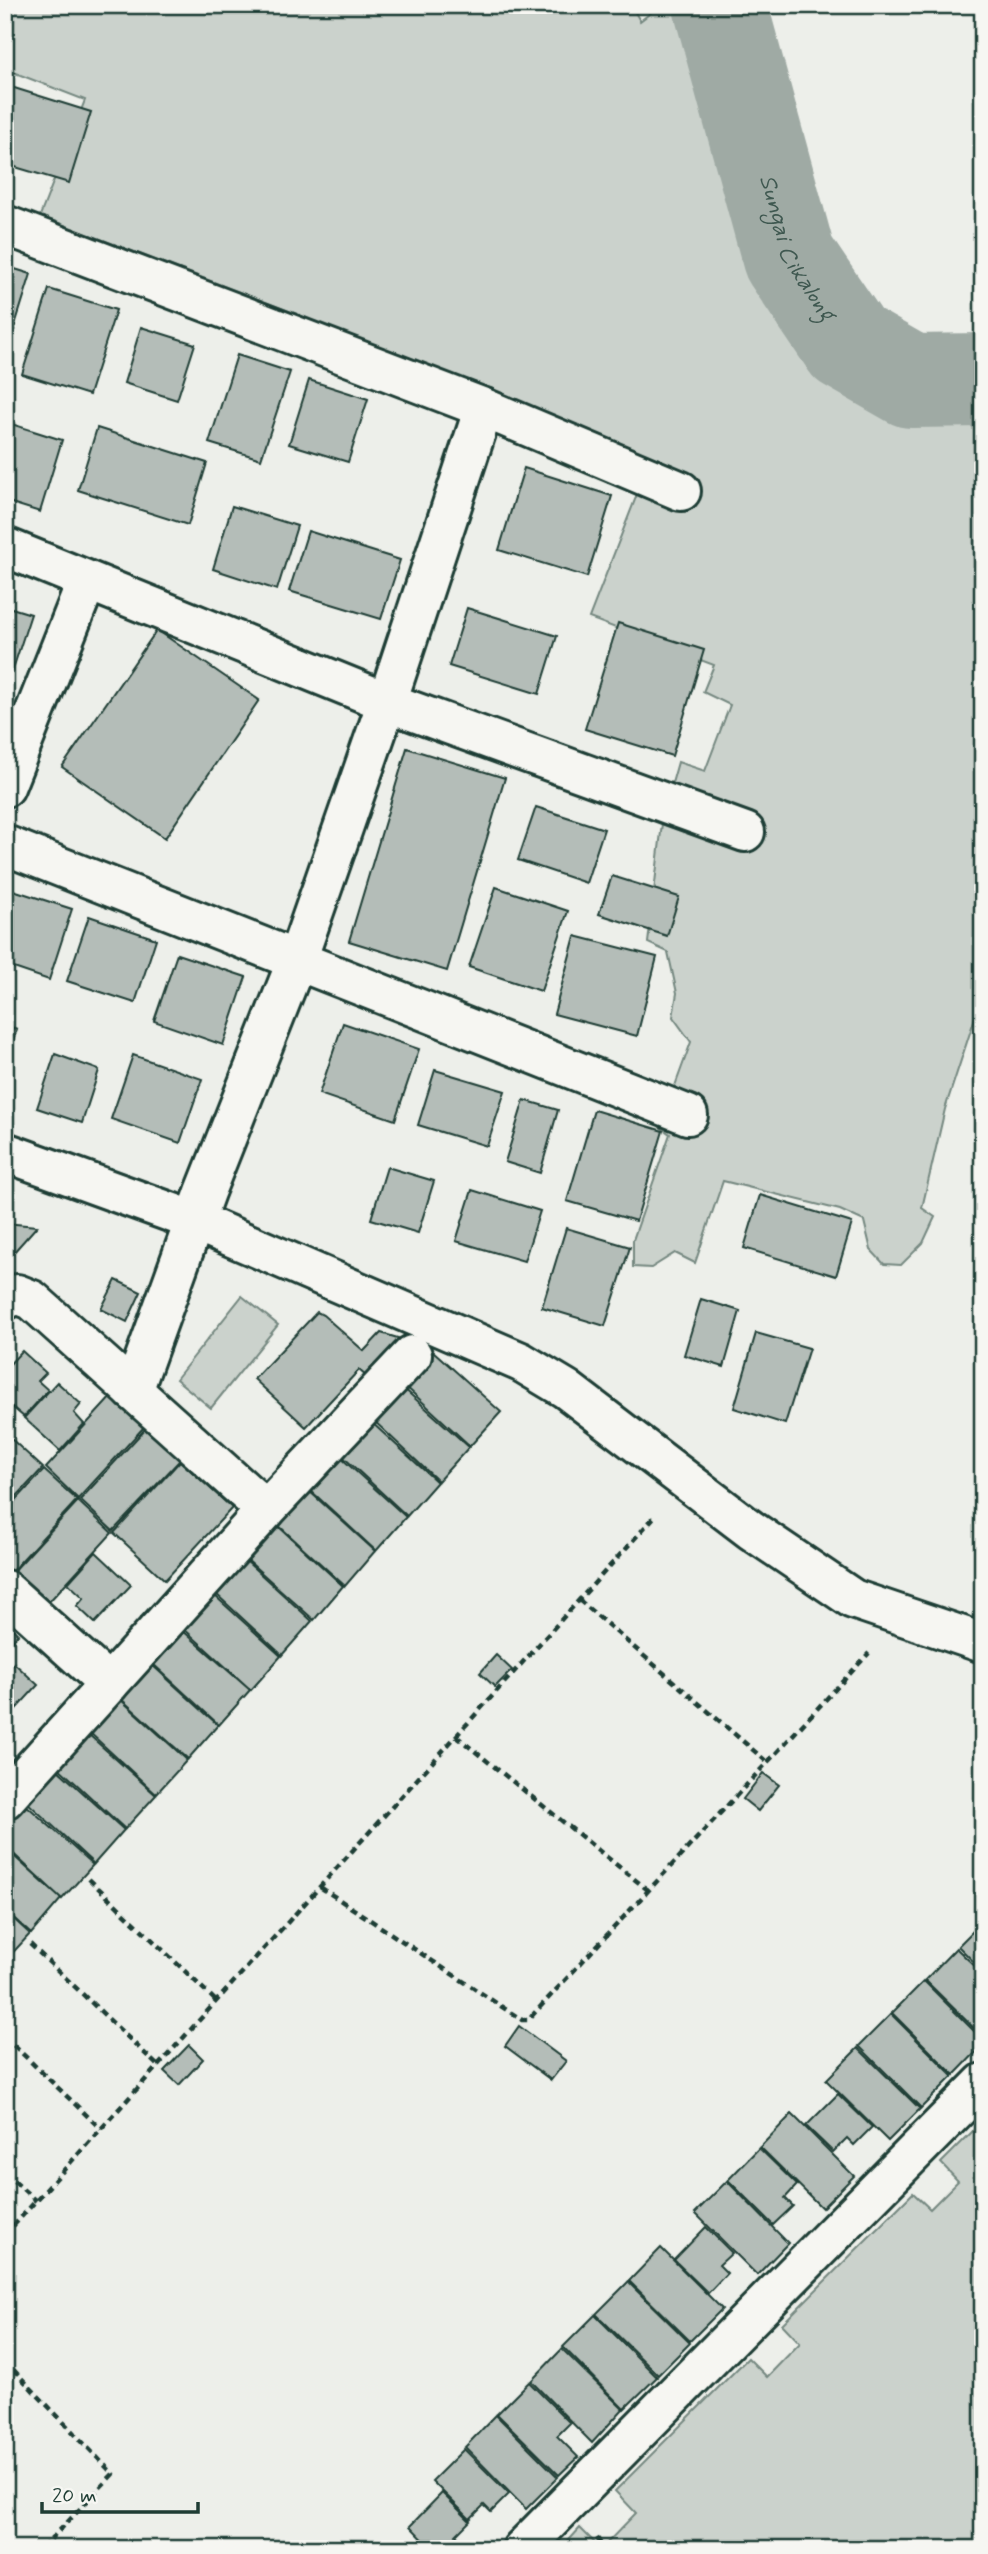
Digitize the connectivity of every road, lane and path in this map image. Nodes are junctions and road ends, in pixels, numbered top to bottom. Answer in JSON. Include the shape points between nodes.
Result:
{"nodes":[{"id":1,"x":5,"y":225,"type":"edge"},
{"id":2,"x":484,"y":408,"type":"junction"},
{"id":3,"x":681,"y":491,"type":"dead end"},
{"id":4,"x":5,"y":547,"type":"edge"},
{"id":5,"x":87,"y":581,"type":"junction"},
{"id":6,"x":387,"y":702,"type":"junction"},
{"id":7,"x":5,"y":787,"type":"edge"},
{"id":8,"x":746,"y":832,"type":"dead end"},
{"id":9,"x":5,"y":845,"type":"edge"},
{"id":10,"x":297,"y":960,"type":"junction"},
{"id":11,"x":688,"y":1115,"type":"dead end"},
{"id":12,"x":5,"y":1152,"type":"edge"},
{"id":13,"x":195,"y":1221,"type":"junction"},
{"id":14,"x":5,"y":1300,"type":"edge"},
{"id":15,"x":412,"y":1355,"type":"dead end"},
{"id":16,"x":133,"y":1391,"type":"junction"},
{"id":17,"x":266,"y":1510,"type":"junction"},
{"id":18,"x":658,"y":1513,"type":"dead end"},
{"id":19,"x":5,"y":1590,"type":"edge"},
{"id":20,"x":579,"y":1600,"type":"junction"},
{"id":21,"x":894,"y":1615,"type":"junction"},
{"id":22,"x":983,"y":1643,"type":"edge"},
{"id":23,"x":109,"y":1684,"type":"junction"},
{"id":24,"x":456,"y":1736,"type":"junction"},
{"id":25,"x":767,"y":1762,"type":"junction"},
{"id":26,"x":5,"y":1799,"type":"edge"},
{"id":27,"x":89,"y":1880,"type":"dead end"},
{"id":28,"x":320,"y":1887,"type":"junction"},
{"id":29,"x":648,"y":1891,"type":"junction"},
{"id":30,"x":30,"y":1944,"type":"dead end"},
{"id":31,"x":217,"y":2002,"type":"junction"},
{"id":32,"x":5,"y":2037,"type":"edge"},
{"id":33,"x":158,"y":2066,"type":"junction"},
{"id":34,"x":983,"y":2084,"type":"edge"},
{"id":35,"x":101,"y":2129,"type":"junction"},
{"id":36,"x":5,"y":2172,"type":"edge"},
{"id":37,"x":36,"y":2201,"type":"junction"},
{"id":38,"x":5,"y":2235,"type":"edge"},
{"id":39,"x":5,"y":2361,"type":"edge"},
{"id":40,"x":43,"y":2549,"type":"edge"},
{"id":41,"x":522,"y":2549,"type":"edge"}],
"edges":[{"from":1,"to":2,"type":"street"},
{"from":2,"to":3,"type":"street"},
{"from":2,"to":6,"type":"street"},
{"from":4,"to":5,"type":"street"},
{"from":5,"to":6,"type":"street"},
{"from":5,"to":7,"type":"street"},
{"from":6,"to":8,"type":"street"},
{"from":6,"to":10,"type":"street"},
{"from":9,"to":10,"type":"street"},
{"from":10,"to":11,"type":"street"},
{"from":10,"to":13,"type":"street"},
{"from":12,"to":13,"type":"street"},
{"from":13,"to":16,"type":"street"},
{"from":13,"to":21,"type":"street","via":[[521,1362],[566,1390],[751,1530],[853,1599]]},
{"from":14,"to":16,"type":"street","via":[[17,1294],[32,1300]]},
{"from":15,"to":17,"type":"street"},
{"from":16,"to":17,"type":"street"},
{"from":17,"to":23,"type":"street"},
{"from":18,"to":20,"type":"path"},
{"from":19,"to":23,"type":"street"},
{"from":20,"to":24,"type":"path"},
{"from":20,"to":25,"type":"path"},
{"from":21,"to":22,"type":"street"},
{"from":21,"to":25,"type":"path","via":[[878,1644]]},
{"from":23,"to":26,"type":"street"},
{"from":24,"to":28,"type":"path"},
{"from":24,"to":29,"type":"path"},
{"from":25,"to":29,"type":"path"},
{"from":27,"to":31,"type":"path"},
{"from":28,"to":29,"type":"path","via":[[522,2020],[528,2020]]},
{"from":28,"to":31,"type":"path"},
{"from":30,"to":33,"type":"path"},
{"from":31,"to":33,"type":"path"},
{"from":32,"to":35,"type":"path"},
{"from":33,"to":35,"type":"path"},
{"from":34,"to":41,"type":"street"},
{"from":35,"to":37,"type":"path"},
{"from":36,"to":37,"type":"path"},
{"from":37,"to":38,"type":"path"},
{"from":39,"to":40,"type":"path","via":[[113,2474]]}]}
